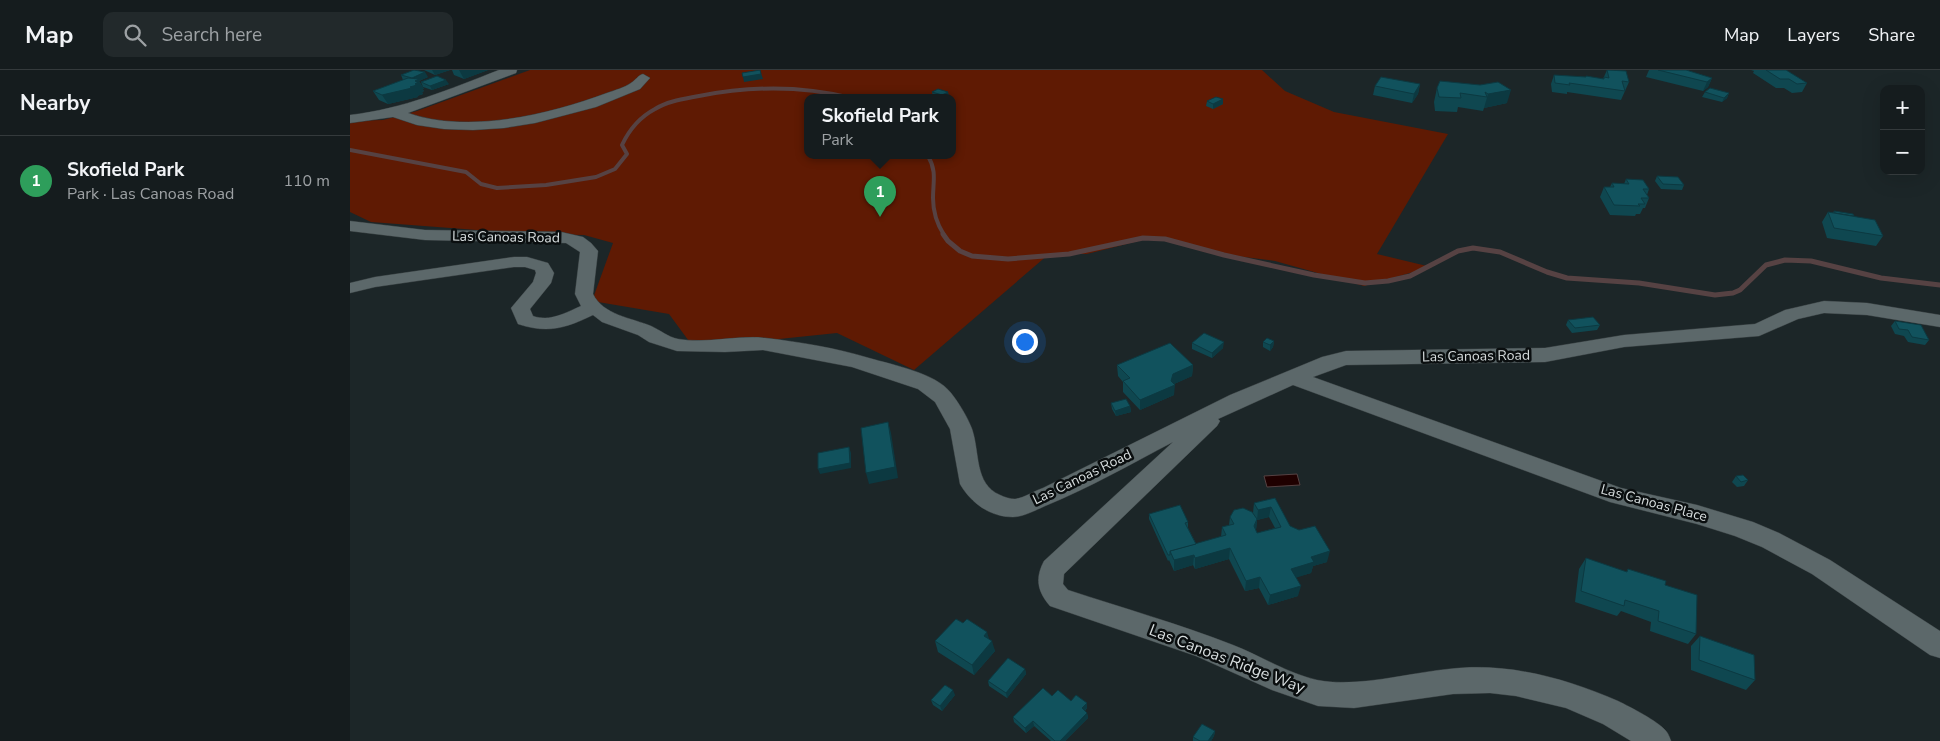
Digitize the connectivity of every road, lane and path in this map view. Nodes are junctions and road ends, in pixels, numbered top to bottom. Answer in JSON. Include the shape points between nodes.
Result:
{"nodes":[{"id":1,"x":511,"y":70,"type":"edge"},
{"id":2,"x":643,"y":78,"type":"dead end"},
{"id":3,"x":393,"y":112,"type":"junction"},
{"id":4,"x":350,"y":119,"type":"edge"},
{"id":5,"x":350,"y":226,"type":"edge"},
{"id":6,"x":350,"y":288,"type":"edge"},
{"id":7,"x":592,"y":308,"type":"junction"},
{"id":8,"x":1940,"y":321,"type":"edge"},
{"id":9,"x":1293,"y":377,"type":"junction"},
{"id":10,"x":1225,"y":406,"type":"junction"},
{"id":11,"x":1940,"y":646,"type":"edge"},
{"id":12,"x":1656,"y":741,"type":"edge"}],
"edges":[{"from":1,"to":3,"type":"street"},
{"from":2,"to":3,"type":"street","via":[[637,85],[594,103],[531,120],[436,124]]},
{"from":3,"to":4,"type":"street"},
{"from":5,"to":7,"type":"street","name":"Las Canoas Road","via":[[410,234],[550,236],[576,240],[589,251],[584,294]]},
{"from":6,"to":7,"type":"street","via":[[527,262],[542,267],[545,273],[542,282],[520,308],[524,320],[543,325],[555,324]]},
{"from":7,"to":10,"type":"street","name":"Las Canoas Road","via":[[677,345],[763,344],[808,350],[855,361],[925,384],[943,397],[961,429],[972,484],[982,498],[1000,506],[1014,508],[1051,494]]},
{"from":8,"to":9,"type":"street","name":"Las Canoas Road","via":[[1867,309],[1824,307],[1792,314],[1759,330],[1624,341],[1545,355],[1363,356],[1329,362]]},
{"from":9,"to":10,"type":"street","name":"Las Canoas Road"},
{"from":9,"to":11,"type":"street","name":"Las Canoas Place","via":[[1618,496],[1696,512],[1744,529],[1807,559]]},
{"from":10,"to":12,"type":"street","name":"Las Canoas Ridge Way","via":[[1053,568],[1050,588],[1058,598],[1224,654],[1292,686],[1320,693],[1350,694],[1464,680],[1495,680],[1569,695],[1611,712]]}]}
